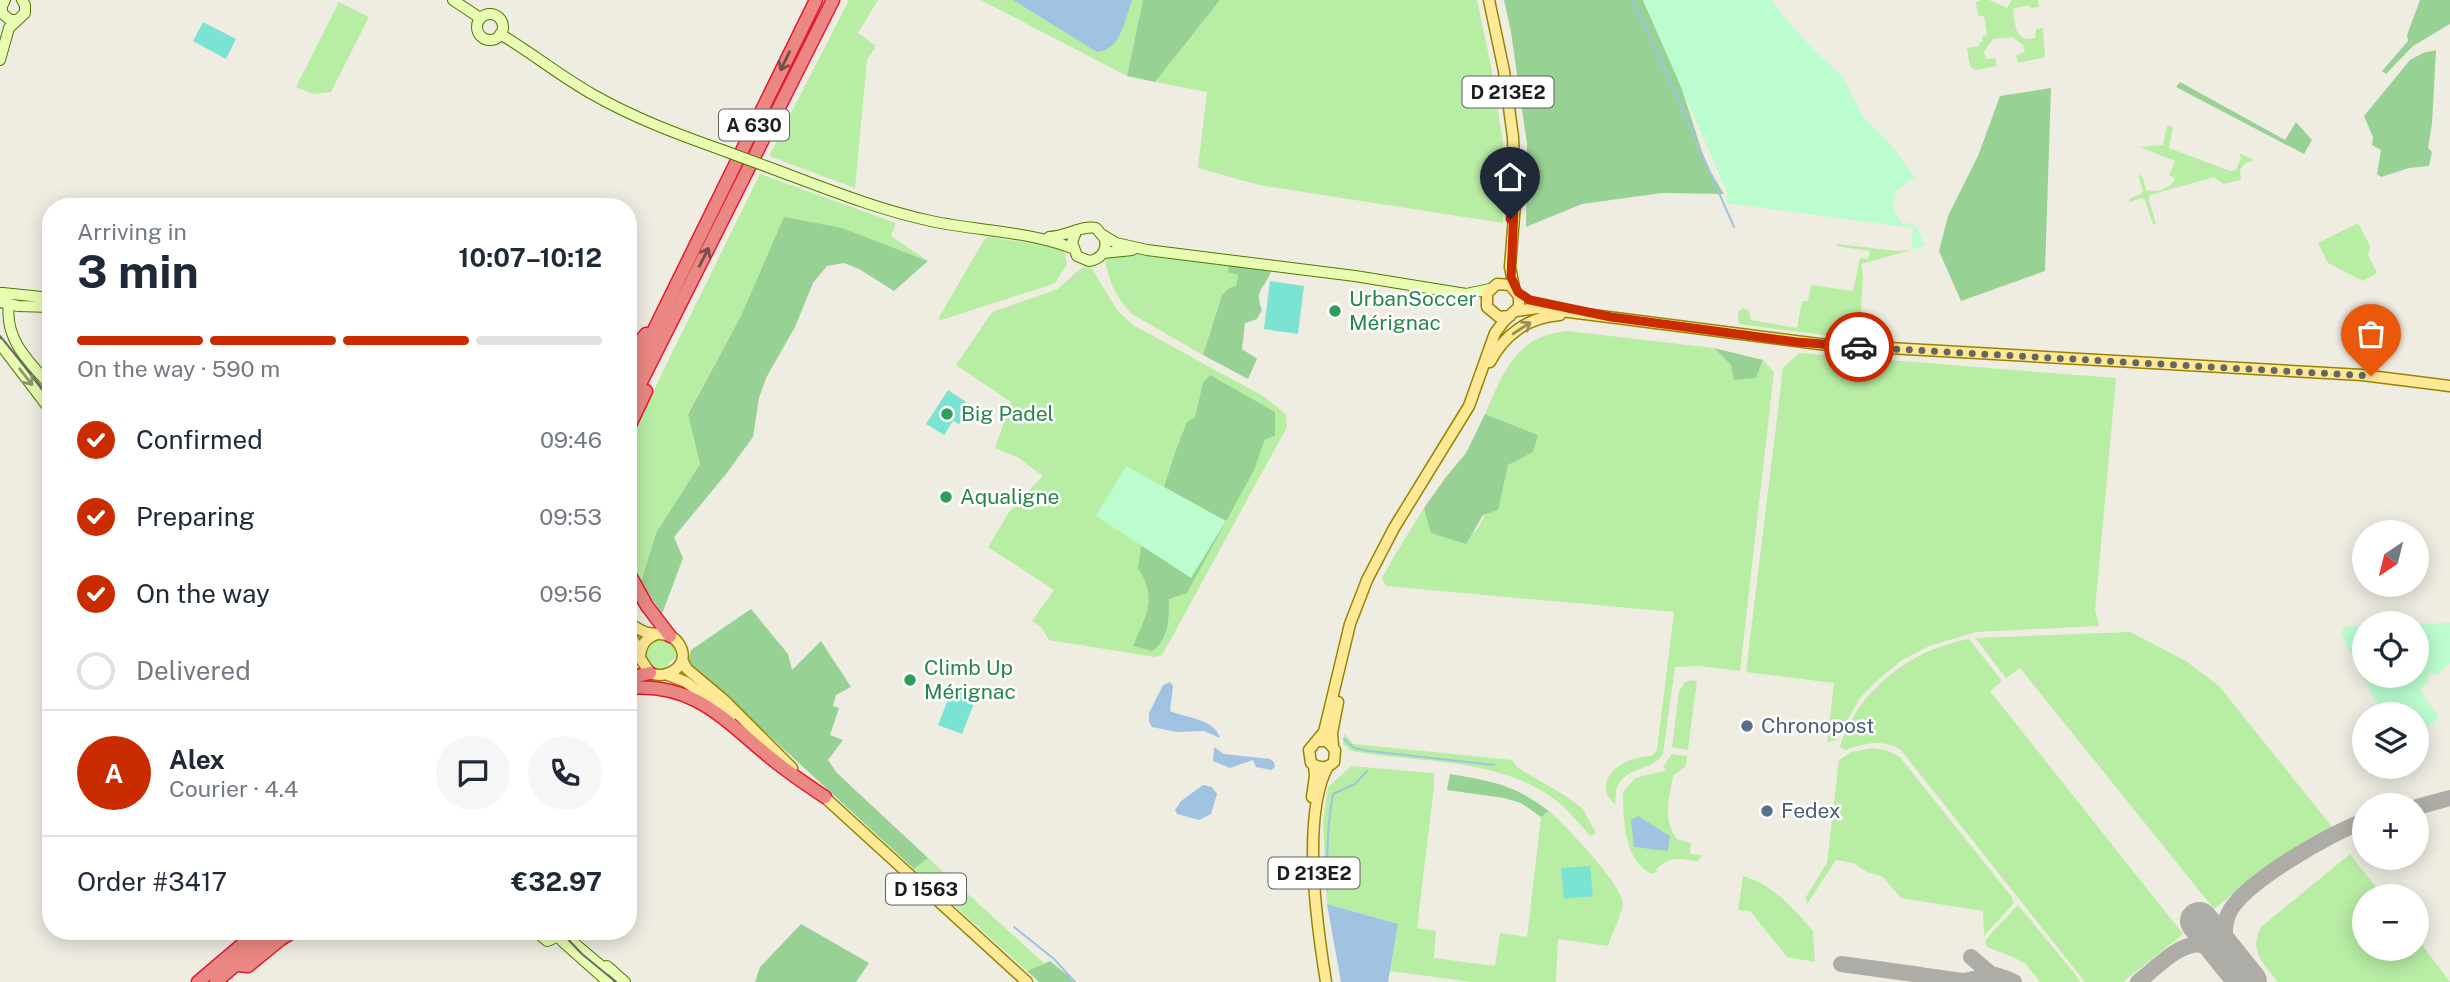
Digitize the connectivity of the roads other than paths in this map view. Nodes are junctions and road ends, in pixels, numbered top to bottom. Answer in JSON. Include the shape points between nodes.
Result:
{"nodes":[{"id":1,"x":5,"y":0,"type":"edge"},
{"id":2,"x":22,"y":0,"type":"edge"},
{"id":3,"x":453,"y":0,"type":"edge"},
{"id":4,"x":816,"y":0,"type":"edge"},
{"id":5,"x":833,"y":0,"type":"edge"},
{"id":6,"x":1489,"y":0,"type":"edge"},
{"id":7,"x":4,"y":16,"type":"junction"},
{"id":8,"x":480,"y":18,"type":"junction"},
{"id":9,"x":16,"y":20,"type":"junction"},
{"id":10,"x":500,"y":34,"type":"junction"},
{"id":11,"x":0,"y":45,"type":"edge"},
{"id":12,"x":0,"y":60,"type":"edge"},
{"id":13,"x":1515,"y":185,"type":"junction"},
{"id":14,"x":1076,"y":232,"type":"junction"},
{"id":15,"x":1103,"y":235,"type":"junction"},
{"id":16,"x":1042,"y":238,"type":"junction"},
{"id":17,"x":1072,"y":247,"type":"junction"},
{"id":18,"x":1147,"y":250,"type":"junction"},
{"id":19,"x":1103,"y":253,"type":"junction"},
{"id":20,"x":1493,"y":287,"type":"junction"},
{"id":21,"x":1516,"y":290,"type":"junction"},
{"id":22,"x":1466,"y":294,"type":"junction"},
{"id":23,"x":3,"y":298,"type":"edge"},
{"id":24,"x":42,"y":298,"type":"edge"},
{"id":25,"x":42,"y":305,"type":"edge"},
{"id":26,"x":1488,"y":309,"type":"junction"},
{"id":27,"x":1513,"y":314,"type":"junction"},
{"id":28,"x":1596,"y":315,"type":"junction"},
{"id":29,"x":673,"y":317,"type":"junction"},
{"id":30,"x":1611,"y":317,"type":"junction"},
{"id":31,"x":659,"y":322,"type":"junction"},
{"id":32,"x":0,"y":344,"type":"edge"},
{"id":33,"x":637,"y":345,"type":"edge"},
{"id":34,"x":637,"y":365,"type":"edge"},
{"id":35,"x":42,"y":377,"type":"edge"},
{"id":36,"x":2450,"y":386,"type":"edge"},
{"id":37,"x":637,"y":390,"type":"edge"},
{"id":38,"x":42,"y":399,"type":"edge"},
{"id":39,"x":637,"y":410,"type":"edge"},
{"id":40,"x":1460,"y":424,"type":"junction"},
{"id":41,"x":1450,"y":437,"type":"junction"},
{"id":42,"x":1371,"y":574,"type":"junction"},
{"id":43,"x":637,"y":588,"type":"edge"},
{"id":44,"x":637,"y":629,"type":"edge"},
{"id":45,"x":663,"y":635,"type":"junction"},
{"id":46,"x":637,"y":647,"type":"edge"},
{"id":47,"x":640,"y":652,"type":"junction"},
{"id":48,"x":682,"y":660,"type":"junction"},
{"id":49,"x":650,"y":673,"type":"junction"},
{"id":50,"x":668,"y":675,"type":"junction"},
{"id":51,"x":637,"y":676,"type":"edge"},
{"id":52,"x":637,"y":688,"type":"edge"},
{"id":53,"x":1318,"y":741,"type":"junction"},
{"id":54,"x":1333,"y":746,"type":"junction"},
{"id":55,"x":776,"y":754,"type":"junction"},
{"id":56,"x":1314,"y":765,"type":"junction"},
{"id":57,"x":1328,"y":766,"type":"junction"},
{"id":58,"x":825,"y":797,"type":"junction"},
{"id":59,"x":247,"y":940,"type":"edge"},
{"id":60,"x":264,"y":940,"type":"edge"},
{"id":61,"x":280,"y":940,"type":"edge"},
{"id":62,"x":567,"y":940,"type":"edge"},
{"id":63,"x":571,"y":940,"type":"edge"},
{"id":64,"x":237,"y":965,"type":"junction"},
{"id":65,"x":198,"y":982,"type":"edge"},
{"id":66,"x":216,"y":982,"type":"edge"},
{"id":67,"x":608,"y":982,"type":"edge"},
{"id":68,"x":625,"y":982,"type":"edge"},
{"id":69,"x":1027,"y":982,"type":"edge"},
{"id":70,"x":1319,"y":982,"type":"edge"},
{"id":71,"x":1326,"y":982,"type":"edge"}],
"edges":[{"from":1,"to":7,"type":"main road"},
{"from":2,"to":9,"type":"main road","via":[[24,13]]},
{"from":3,"to":8,"type":"main road"},
{"from":4,"to":31,"type":"highway","number":"A 630","one_way":true},
{"from":29,"to":5,"type":"highway","number":"A 630","one_way":true},
{"from":6,"to":13,"type":"main road","number":"D 213E2","via":[[1508,96]]},
{"from":7,"to":9,"type":"main road"},
{"from":7,"to":11,"type":"main road"},
{"from":8,"to":10,"type":"main road","via":[[498,16],[503,27]]},
{"from":8,"to":10,"type":"main road","via":[[481,36],[491,40]]},
{"from":9,"to":12,"type":"main road","via":[[9,28]]},
{"from":10,"to":16,"type":"main road","bridge":true,"via":[[574,83],[654,125],[906,215]]},
{"from":13,"to":20,"type":"main road","number":"D 213E2","via":[[1505,265]]},
{"from":13,"to":21,"type":"main road","number":"D 213E2","via":[[1510,267]]},
{"from":14,"to":15,"type":"main road","via":[[1091,227]]},
{"from":14,"to":16,"type":"main road"},
{"from":14,"to":17,"type":"main road"},
{"from":15,"to":18,"type":"main road"},
{"from":15,"to":19,"type":"main road"},
{"from":16,"to":17,"type":"main road"},
{"from":17,"to":19,"type":"main road","via":[[1085,261]]},
{"from":18,"to":19,"type":"main road"},
{"from":18,"to":22,"type":"main road"},
{"from":20,"to":21,"type":"main road","via":[[1506,284]]},
{"from":20,"to":22,"type":"main road"},
{"from":20,"to":26,"type":"main road","via":[[1486,298]]},
{"from":21,"to":27,"type":"main road","via":[[1520,303]]},
{"from":21,"to":30,"type":"main road","via":[[1539,303]]},
{"from":22,"to":26,"type":"main road"},
{"from":23,"to":24,"type":"main road"},
{"from":23,"to":25,"type":"main road"},
{"from":23,"to":35,"type":"main road","via":[[12,336]]},
{"from":26,"to":27,"type":"main road","via":[[1499,317]]},
{"from":26,"to":41,"type":"main road","via":[[1491,323],[1483,359]]},
{"from":27,"to":28,"type":"main road","via":[[1538,308]]},
{"from":27,"to":40,"type":"main road","via":[[1495,333]]},
{"from":28,"to":30,"type":"main road"},
{"from":40,"to":28,"type":"main road","one_way":true,"via":[[1492,359],[1516,330],[1542,318]]},
{"from":29,"to":37,"type":"highway","number":"A 630"},
{"from":29,"to":39,"type":"highway","via":[[671,336]]},
{"from":30,"to":36,"type":"main road","via":[[1819,344],[2362,375]]},
{"from":31,"to":33,"type":"highway"},
{"from":31,"to":34,"type":"highway","number":"A 630"},
{"from":32,"to":38,"type":"main road","one_way":true},
{"from":40,"to":41,"type":"main road"},
{"from":41,"to":42,"type":"main road"},
{"from":42,"to":53,"type":"main road","via":[[1350,624]]},
{"from":42,"to":54,"type":"main road","via":[[1343,680]]},
{"from":43,"to":45,"type":"highway"},
{"from":44,"to":45,"type":"main road"},
{"from":45,"to":47,"type":"main road","via":[[646,640]]},
{"from":45,"to":48,"type":"main road","via":[[681,648]]},
{"from":46,"to":47,"type":"main road"},
{"from":47,"to":49,"type":"main road"},
{"from":48,"to":50,"type":"main road"},
{"from":48,"to":55,"type":"main road","number":"D 1563"},
{"from":49,"to":50,"type":"main road"},
{"from":49,"to":51,"type":"highway"},
{"from":50,"to":55,"type":"main road","number":"D 1563","via":[[706,696]]},
{"from":52,"to":58,"type":"highway","via":[[665,688],[702,702]]},
{"from":53,"to":54,"type":"main road"},
{"from":53,"to":56,"type":"main road","via":[[1309,750]]},
{"from":54,"to":57,"type":"main road","via":[[1335,758]]},
{"from":55,"to":58,"type":"main road","number":"D 1563"},
{"from":56,"to":57,"type":"main road"},
{"from":56,"to":70,"type":"main road","number":"D 213E2","via":[[1307,876]]},
{"from":57,"to":71,"type":"main road","number":"D 213E2","via":[[1320,788],[1314,841],[1317,919]]},
{"from":58,"to":69,"type":"main road","number":"D 1563"},
{"from":59,"to":65,"type":"highway"},
{"from":60,"to":64,"type":"highway"},
{"from":61,"to":64,"type":"highway","via":[[248,966]]},
{"from":62,"to":67,"type":"main road"},
{"from":63,"to":68,"type":"main road"},
{"from":64,"to":66,"type":"highway"}]}
